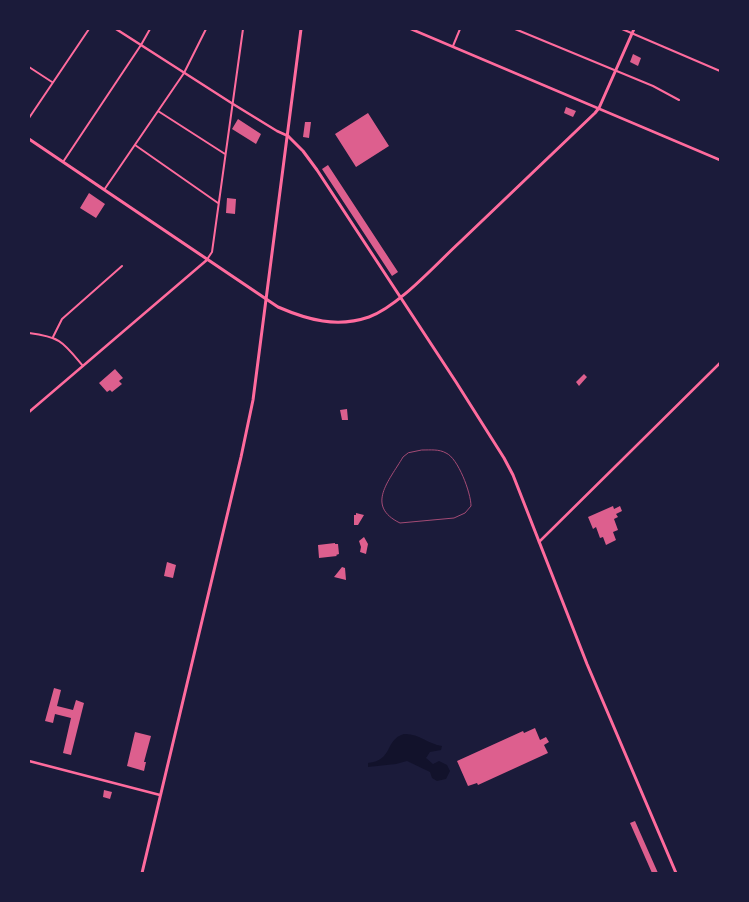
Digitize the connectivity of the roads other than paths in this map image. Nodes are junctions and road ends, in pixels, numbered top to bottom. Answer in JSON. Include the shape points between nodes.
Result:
{"nodes":[{"id":1,"x":89,"y":29,"type":"edge"},
{"id":2,"x":116,"y":29,"type":"edge"},
{"id":3,"x":150,"y":29,"type":"edge"},
{"id":4,"x":206,"y":29,"type":"edge"},
{"id":5,"x":243,"y":29,"type":"edge"},
{"id":6,"x":301,"y":29,"type":"edge"},
{"id":7,"x":411,"y":29,"type":"edge"},
{"id":8,"x":460,"y":29,"type":"edge"},
{"id":9,"x":515,"y":29,"type":"edge"},
{"id":10,"x":622,"y":29,"type":"edge"},
{"id":11,"x":633,"y":31,"type":"edge"},
{"id":12,"x":141,"y":45,"type":"junction"},
{"id":13,"x":453,"y":46,"type":"junction"},
{"id":14,"x":29,"y":67,"type":"edge"},
{"id":15,"x":616,"y":70,"type":"junction"},
{"id":16,"x":720,"y":71,"type":"edge"},
{"id":17,"x":184,"y":73,"type":"junction"},
{"id":18,"x":52,"y":82,"type":"junction"},
{"id":19,"x":679,"y":100,"type":"dead end"},
{"id":20,"x":233,"y":104,"type":"junction"},
{"id":21,"x":599,"y":108,"type":"junction"},
{"id":22,"x":158,"y":111,"type":"junction"},
{"id":23,"x":29,"y":118,"type":"edge"},
{"id":24,"x":288,"y":136,"type":"junction"},
{"id":25,"x":29,"y":139,"type":"edge"},
{"id":26,"x":134,"y":145,"type":"junction"},
{"id":27,"x":225,"y":154,"type":"junction"},
{"id":28,"x":720,"y":160,"type":"edge"},
{"id":29,"x":63,"y":162,"type":"junction"},
{"id":30,"x":104,"y":190,"type":"junction"},
{"id":31,"x":218,"y":203,"type":"junction"},
{"id":32,"x":208,"y":259,"type":"junction"},
{"id":33,"x":122,"y":266,"type":"dead end"},
{"id":34,"x":266,"y":298,"type":"junction"},
{"id":35,"x":399,"y":298,"type":"junction"},
{"id":36,"x":29,"y":333,"type":"edge"},
{"id":37,"x":52,"y":336,"type":"junction"},
{"id":38,"x":720,"y":362,"type":"edge"},
{"id":39,"x":83,"y":366,"type":"junction"},
{"id":40,"x":29,"y":412,"type":"edge"},
{"id":41,"x":539,"y":542,"type":"junction"},
{"id":42,"x":29,"y":761,"type":"edge"},
{"id":43,"x":160,"y":795,"type":"junction"},
{"id":44,"x":142,"y":873,"type":"edge"},
{"id":45,"x":676,"y":873,"type":"edge"}],
"edges":[{"from":1,"to":18,"type":"street"},
{"from":2,"to":12,"type":"street"},
{"from":3,"to":12,"type":"street"},
{"from":4,"to":17,"type":"street"},
{"from":5,"to":20,"type":"street"},
{"from":6,"to":24,"type":"main road"},
{"from":7,"to":13,"type":"street"},
{"from":8,"to":13,"type":"street"},
{"from":9,"to":15,"type":"street"},
{"from":10,"to":11,"type":"street"},
{"from":11,"to":15,"type":"main road"},
{"from":11,"to":16,"type":"street"},
{"from":12,"to":17,"type":"street"},
{"from":12,"to":29,"type":"street"},
{"from":13,"to":21,"type":"street"},
{"from":14,"to":18,"type":"street"},
{"from":15,"to":19,"type":"street"},
{"from":15,"to":21,"type":"main road"},
{"from":17,"to":20,"type":"street"},
{"from":17,"to":22,"type":"street"},
{"from":18,"to":23,"type":"street"},
{"from":20,"to":24,"type":"street"},
{"from":20,"to":27,"type":"street"},
{"from":21,"to":28,"type":"street"},
{"from":21,"to":35,"type":"main road"},
{"from":22,"to":26,"type":"street"},
{"from":22,"to":27,"type":"street"},
{"from":24,"to":34,"type":"main road"},
{"from":24,"to":35,"type":"main road","via":[[317,170]]},
{"from":25,"to":29,"type":"main road"},
{"from":26,"to":30,"type":"street"},
{"from":26,"to":31,"type":"street"},
{"from":27,"to":31,"type":"street"},
{"from":29,"to":30,"type":"main road"},
{"from":30,"to":32,"type":"main road"},
{"from":31,"to":32,"type":"street","via":[[212,252]]},
{"from":32,"to":34,"type":"main road"},
{"from":32,"to":39,"type":"street"},
{"from":33,"to":37,"type":"street","via":[[62,319]]},
{"from":34,"to":35,"type":"main road","via":[[298,316],[338,323],[374,315]]},
{"from":34,"to":43,"type":"main road","via":[[253,400],[241,457]]},
{"from":35,"to":41,"type":"main road","via":[[504,458]]},
{"from":36,"to":37,"type":"street"},
{"from":37,"to":39,"type":"street","via":[[66,346]]},
{"from":38,"to":41,"type":"street"},
{"from":39,"to":40,"type":"street"},
{"from":41,"to":45,"type":"main road","via":[[611,723]]},
{"from":42,"to":43,"type":"street"},
{"from":43,"to":44,"type":"main road"}]}
